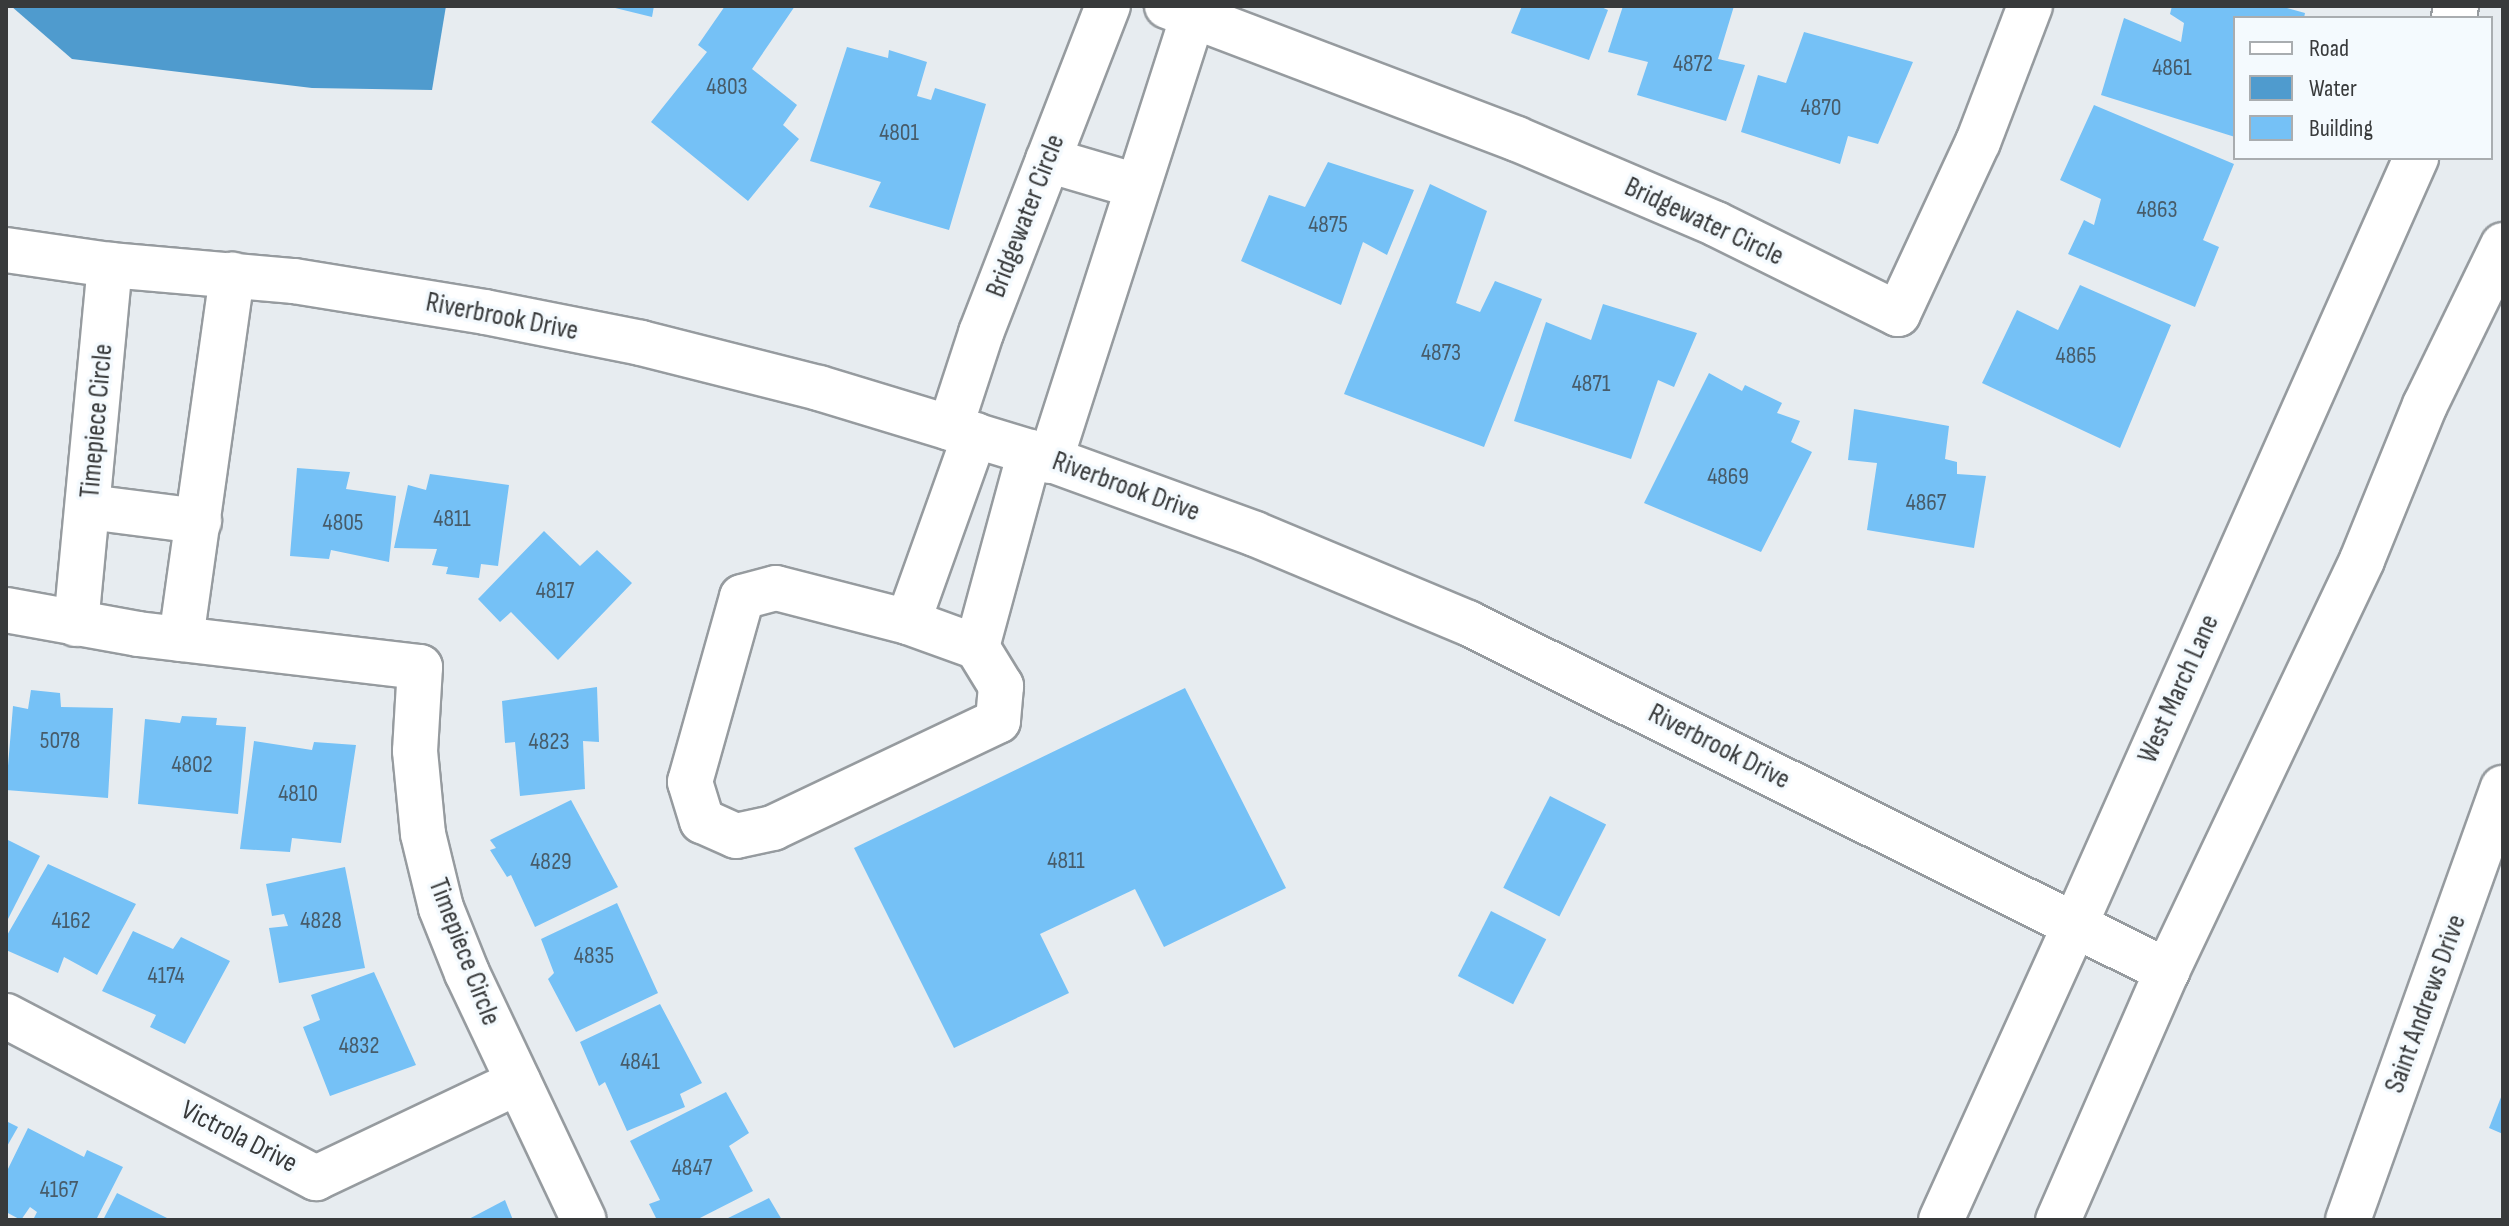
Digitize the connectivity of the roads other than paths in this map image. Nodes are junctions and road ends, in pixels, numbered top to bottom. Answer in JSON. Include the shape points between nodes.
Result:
{"nodes":[{"id":1,"x":1108,"y":6,"type":"edge"},
{"id":2,"x":2030,"y":6,"type":"edge"},
{"id":3,"x":1180,"y":11,"type":"edge"},
{"id":4,"x":1048,"y":160,"type":"junction"},
{"id":5,"x":2415,"y":160,"type":"edge"},
{"id":6,"x":1137,"y":186,"type":"junction"},
{"id":7,"x":2503,"y":245,"type":"edge"},
{"id":8,"x":6,"y":250,"type":"edge"},
{"id":9,"x":110,"y":265,"type":"junction"},
{"id":10,"x":232,"y":275,"type":"junction"},
{"id":11,"x":963,"y":432,"type":"junction"},
{"id":12,"x":1040,"y":456,"type":"junction"},
{"id":13,"x":89,"y":507,"type":"junction"},
{"id":14,"x":199,"y":521,"type":"junction"},
{"id":15,"x":932,"y":565,"type":"junction"},
{"id":16,"x":995,"y":584,"type":"junction"},
{"id":17,"x":6,"y":610,"type":"edge"},
{"id":18,"x":908,"y":622,"type":"junction"},
{"id":19,"x":76,"y":624,"type":"junction"},
{"id":20,"x":181,"y":639,"type":"junction"},
{"id":21,"x":977,"y":647,"type":"junction"},
{"id":22,"x":2503,"y":788,"type":"edge"},
{"id":23,"x":2074,"y":927,"type":"junction"},
{"id":24,"x":2167,"y":971,"type":"junction"},
{"id":25,"x":6,"y":1016,"type":"edge"},
{"id":26,"x":518,"y":1082,"type":"junction"},
{"id":27,"x":584,"y":1220,"type":"edge"},
{"id":28,"x":1941,"y":1220,"type":"edge"},
{"id":29,"x":2058,"y":1220,"type":"edge"},
{"id":30,"x":2348,"y":1220,"type":"edge"}],
"edges":[{"from":1,"to":4,"type":"street","name":"Bridgewater Circle"},
{"from":2,"to":3,"type":"street","name":"Bridgewater Circle","via":[[1978,142],[1898,314],[1716,224],[1531,145]]},
{"from":3,"to":6,"type":"street","name":"Bridgewater Circle"},
{"from":4,"to":6,"type":"street"},
{"from":4,"to":11,"type":"street","name":"Bridgewater Circle","via":[[981,333]]},
{"from":5,"to":23,"type":"street","name":"West March Lane"},
{"from":6,"to":12,"type":"street","name":"Bridgewater Circle","via":[[1084,364]]},
{"from":7,"to":24,"type":"street","via":[[2425,405],[2362,560]]},
{"from":8,"to":9,"type":"street","name":"Riverbrook Drive"},
{"from":9,"to":10,"type":"street","name":"Riverbrook Drive"},
{"from":9,"to":13,"type":"street","name":"Timepiece Circle"},
{"from":10,"to":11,"type":"street","name":"Riverbrook Drive","via":[[485,312],[641,343],[819,388]]},
{"from":10,"to":14,"type":"street"},
{"from":11,"to":12,"type":"street","name":"Riverbrook Drive"},
{"from":11,"to":15,"type":"street","name":"Bridgewater Circle"},
{"from":12,"to":16,"type":"street","name":"Bridgewater Circle"},
{"from":12,"to":23,"type":"street","name":"Riverbrook Drive","via":[[1255,534],[1468,623]]},
{"from":13,"to":14,"type":"street"},
{"from":13,"to":19,"type":"street","name":"Timepiece Circle"},
{"from":14,"to":20,"type":"street"},
{"from":15,"to":16,"type":"street"},
{"from":15,"to":18,"type":"street","name":"Bridgewater Circle"},
{"from":16,"to":21,"type":"street","name":"Bridgewater Circle"},
{"from":17,"to":19,"type":"street","name":"Timepiece Circle"},
{"from":18,"to":21,"type":"street"},
{"from":18,"to":21,"type":"street","via":[[776,588],[742,597],[690,782],[702,821],[736,836],[773,828],[998,721],[1001,686]]},
{"from":19,"to":20,"type":"street","name":"Timepiece Circle"},
{"from":20,"to":26,"type":"street","name":"Timepiece Circle","via":[[420,667],[415,751],[423,834],[441,908]]},
{"from":22,"to":30,"type":"street","name":"Saint Andrews Drive"},
{"from":23,"to":24,"type":"street","name":"Riverbrook Drive"},
{"from":23,"to":28,"type":"street","name":"West March Lane"},
{"from":24,"to":29,"type":"street"},
{"from":25,"to":26,"type":"street","name":"Victrola Drive","via":[[316,1178]]},
{"from":26,"to":27,"type":"street","name":"Timepiece Circle"}]}
